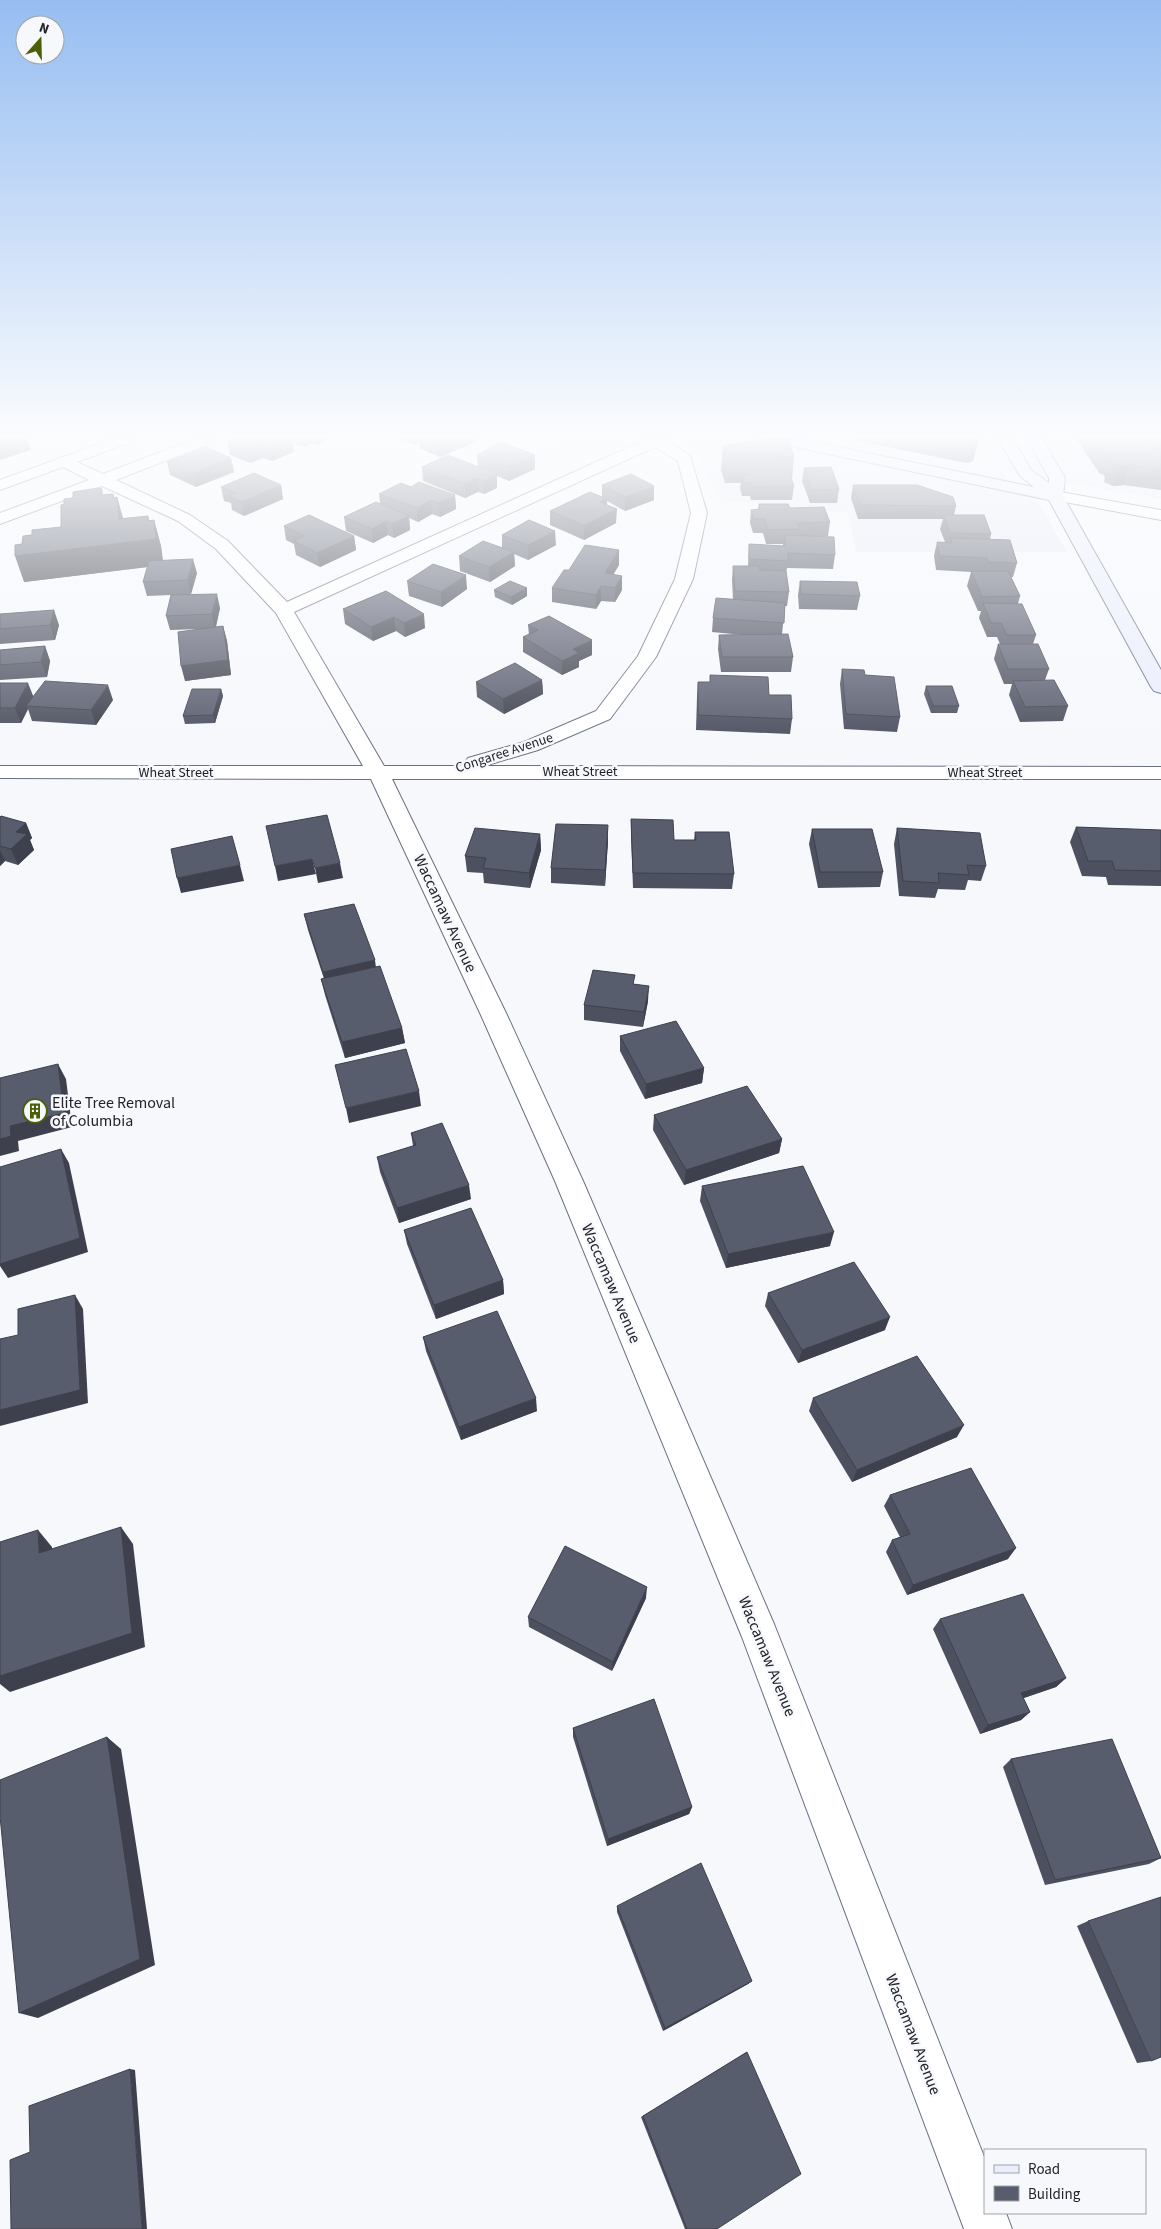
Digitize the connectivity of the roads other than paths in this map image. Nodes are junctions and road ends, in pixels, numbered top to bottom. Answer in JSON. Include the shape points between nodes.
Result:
{"nodes":[{"id":1,"x":219,"y":543,"type":"edge"},
{"id":2,"x":431,"y":543,"type":"edge"},
{"id":3,"x":692,"y":543,"type":"edge"},
{"id":4,"x":1081,"y":543,"type":"edge"},
{"id":5,"x":284,"y":610,"type":"junction"},
{"id":6,"x":1161,"y":687,"type":"edge"},
{"id":7,"x":445,"y":771,"type":"junction"},
{"id":8,"x":0,"y":772,"type":"edge"},
{"id":9,"x":1161,"y":772,"type":"edge"},
{"id":10,"x":376,"y":773,"type":"junction"},
{"id":11,"x":988,"y":2229,"type":"edge"}],
"edges":[{"from":1,"to":5,"type":"street","name":"Waccamaw Avenue"},
{"from":2,"to":5,"type":"street"},
{"from":3,"to":7,"type":"street","name":"Congaree Avenue","via":[[684,579],[647,657],[603,715],[531,746]]},
{"from":4,"to":6,"type":"main road"},
{"from":5,"to":10,"type":"street","name":"Waccamaw Avenue"},
{"from":7,"to":9,"type":"street","name":"Wheat Street"},
{"from":7,"to":10,"type":"street","name":"Wheat Street"},
{"from":8,"to":10,"type":"street","name":"Wheat Street"},
{"from":10,"to":11,"type":"street","name":"Waccamaw Avenue","via":[[386,787],[485,995],[569,1181],[761,1637]]}]}
